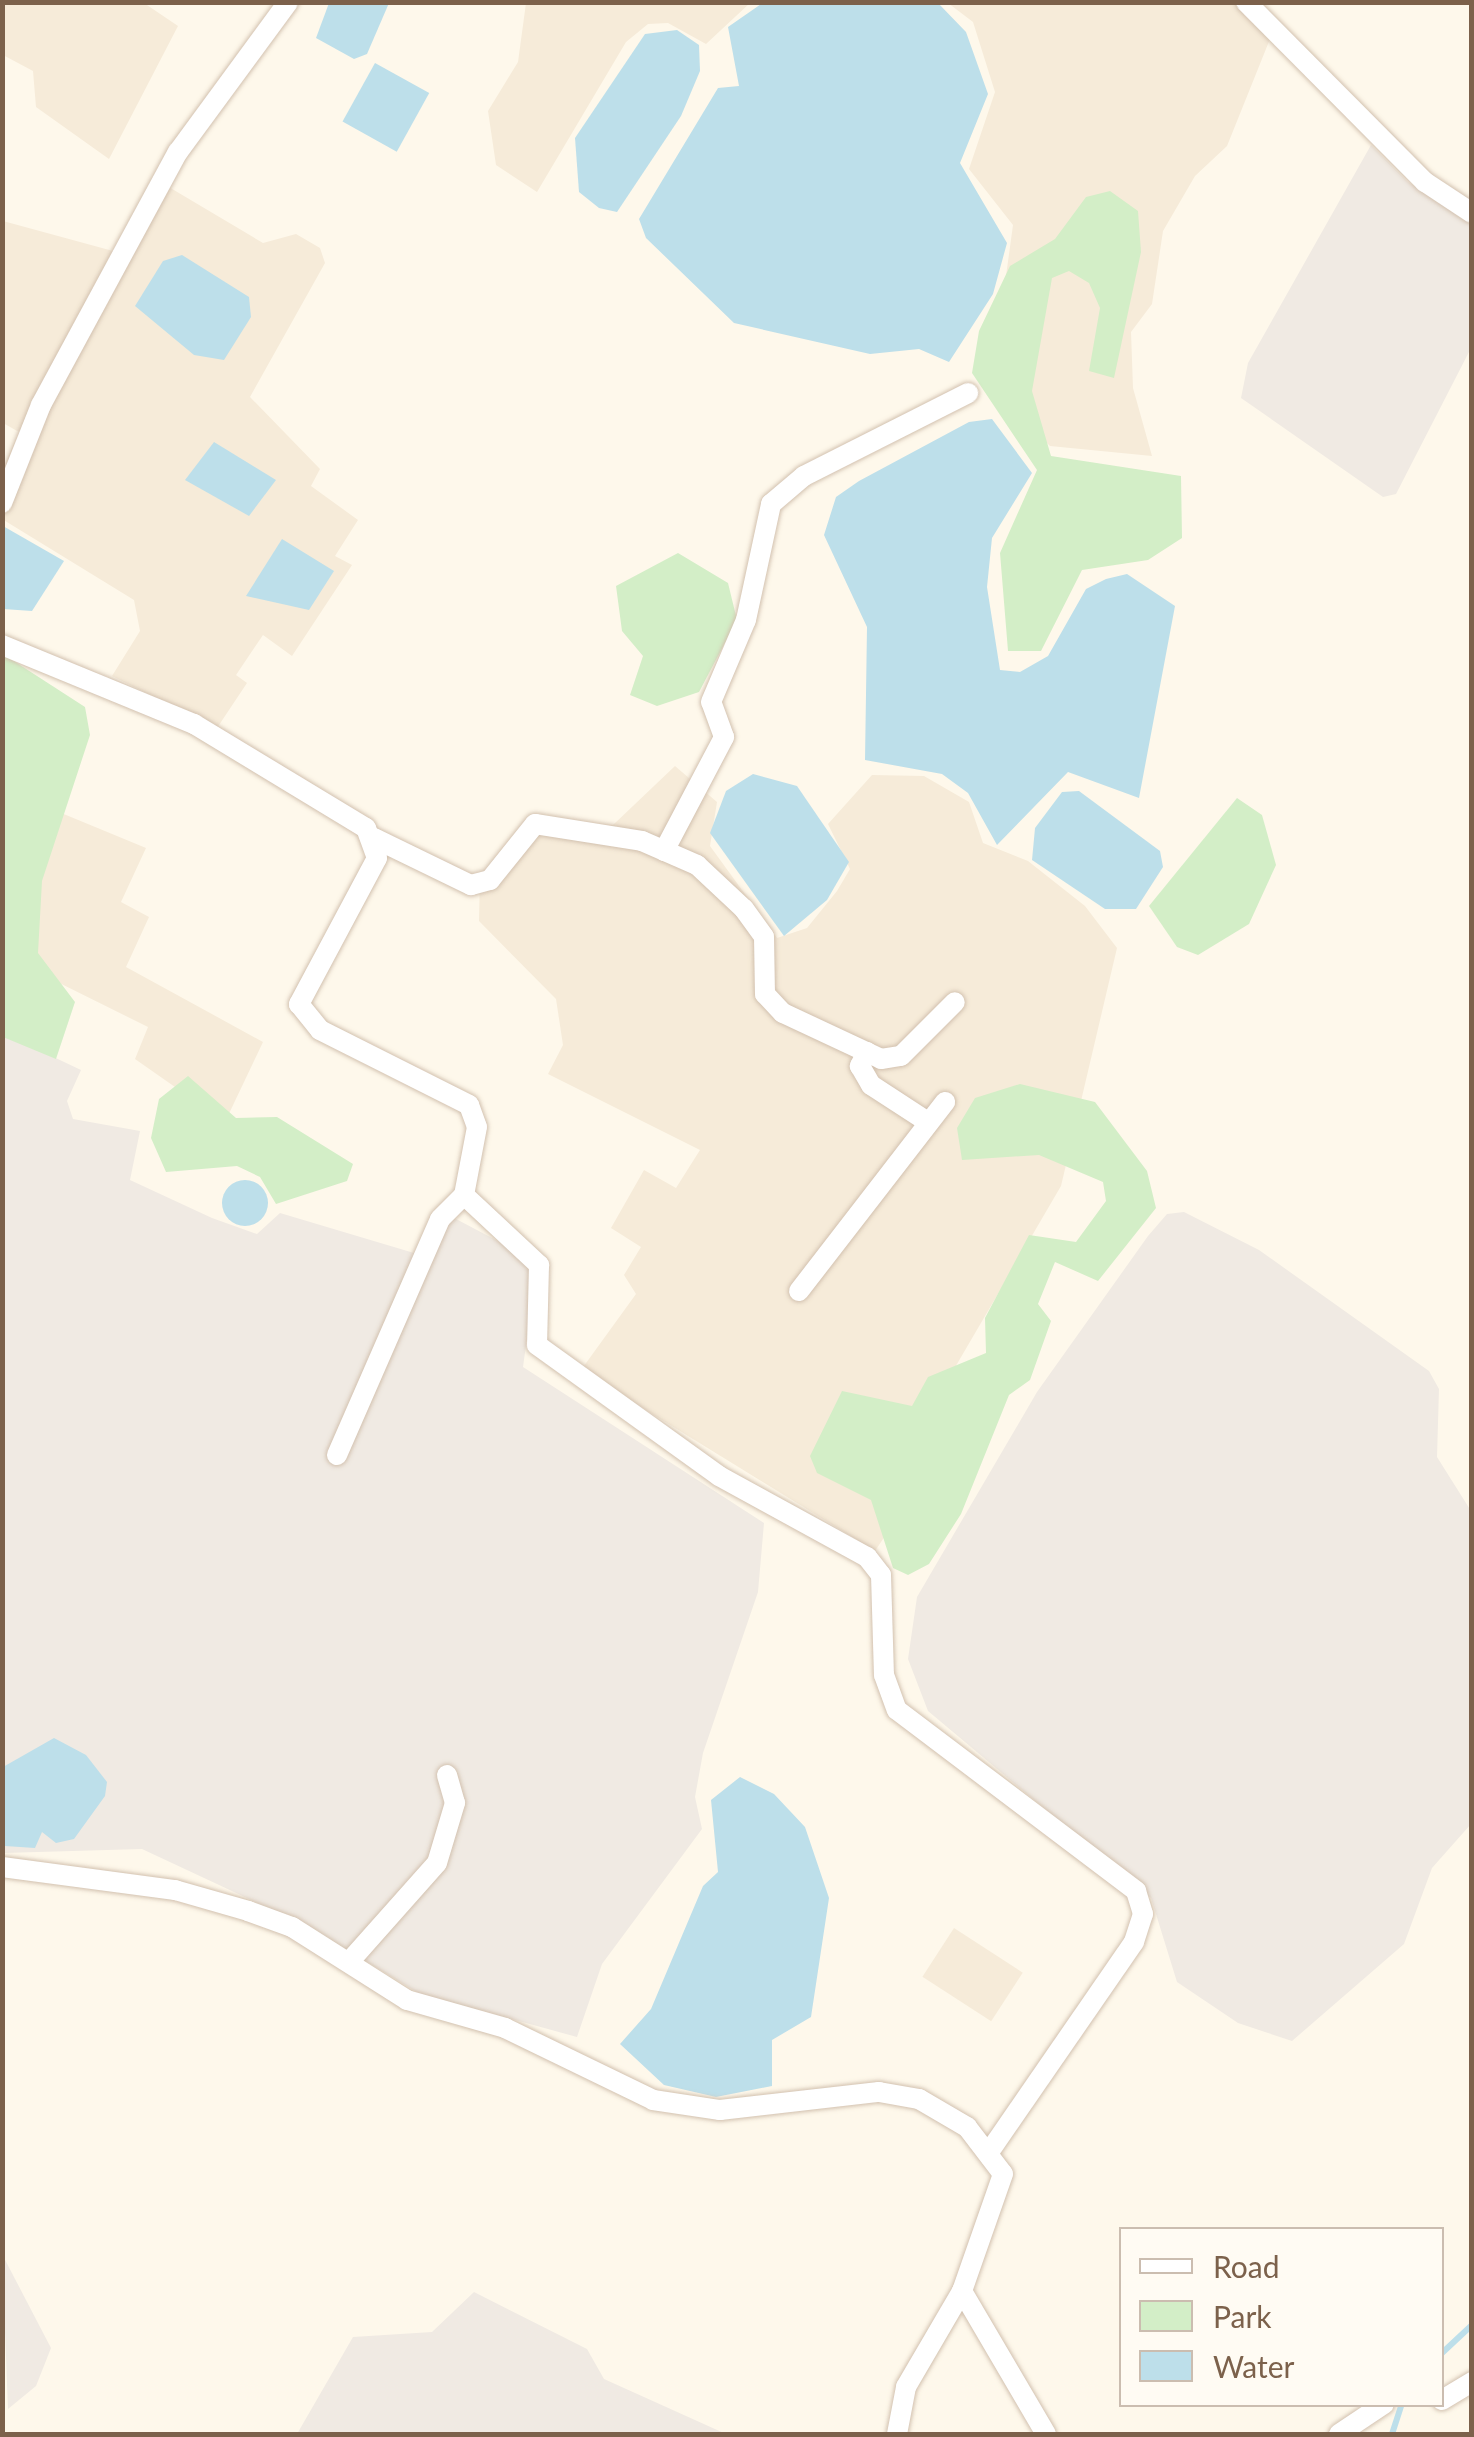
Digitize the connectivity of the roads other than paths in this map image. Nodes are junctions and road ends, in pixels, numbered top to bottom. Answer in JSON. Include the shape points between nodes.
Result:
{"nodes":[{"id":1,"x":288,"y":2,"type":"edge"},
{"id":2,"x":1246,"y":2,"type":"edge"},
{"id":3,"x":1472,"y":213,"type":"edge"},
{"id":4,"x":968,"y":393,"type":"dead end"},
{"id":5,"x":2,"y":502,"type":"edge"},
{"id":6,"x":2,"y":645,"type":"edge"},
{"id":7,"x":374,"y":838,"type":"junction"},
{"id":8,"x":664,"y":850,"type":"junction"},
{"id":9,"x":955,"y":1002,"type":"dead end"},
{"id":10,"x":866,"y":1052,"type":"junction"},
{"id":11,"x":944,"y":1102,"type":"dead end"},
{"id":12,"x":928,"y":1122,"type":"junction"},
{"id":13,"x":464,"y":1195,"type":"junction"},
{"id":14,"x":798,"y":1292,"type":"dead end"},
{"id":15,"x":337,"y":1456,"type":"dead end"},
{"id":16,"x":446,"y":1775,"type":"dead end"},
{"id":17,"x":2,"y":1867,"type":"edge"},
{"id":18,"x":349,"y":1962,"type":"junction"},
{"id":19,"x":992,"y":2149,"type":"junction"},
{"id":20,"x":962,"y":2292,"type":"junction"},
{"id":21,"x":1472,"y":2382,"type":"edge"},
{"id":22,"x":1444,"y":2399,"type":"edge"},
{"id":23,"x":1380,"y":2407,"type":"edge"},
{"id":24,"x":896,"y":2434,"type":"edge"},
{"id":25,"x":1046,"y":2434,"type":"edge"},
{"id":26,"x":1339,"y":2434,"type":"edge"}],
"edges":[{"from":1,"to":5,"type":"street","via":[[178,152],[41,404]]},
{"from":2,"to":3,"type":"street","via":[[1425,182]]},
{"from":4,"to":8,"type":"street","via":[[804,476],[772,504],[746,620],[711,702],[724,737]]},
{"from":6,"to":7,"type":"street","via":[[194,724]]},
{"from":7,"to":8,"type":"street","via":[[471,885],[490,880],[535,824]]},
{"from":7,"to":13,"type":"street","via":[[377,858],[299,1004],[320,1030],[469,1105],[476,1127]]},
{"from":8,"to":10,"type":"street","via":[[698,866],[764,937],[764,994],[783,1013]]},
{"from":9,"to":10,"type":"street","via":[[901,1056]]},
{"from":10,"to":12,"type":"street","via":[[860,1066],[871,1085]]},
{"from":11,"to":12,"type":"street"},
{"from":12,"to":14,"type":"street"},
{"from":13,"to":15,"type":"street","via":[[440,1219]]},
{"from":13,"to":19,"type":"street","via":[[539,1264],[534,1325],[544,1352],[719,1476],[867,1557],[881,1576],[884,1675],[897,1710],[1136,1891],[1144,1914],[1134,1942]]},
{"from":16,"to":18,"type":"street","via":[[456,1803],[437,1863]]},
{"from":17,"to":18,"type":"street","via":[[175,1890],[292,1927]]},
{"from":18,"to":19,"type":"street","via":[[408,2000],[522,2035],[653,2100],[720,2110],[904,2095]]},
{"from":19,"to":20,"type":"street","via":[[1003,2174]]},
{"from":20,"to":24,"type":"street","via":[[921,2354]]},
{"from":20,"to":25,"type":"street"},
{"from":21,"to":22,"type":"street"},
{"from":23,"to":26,"type":"street"}]}
